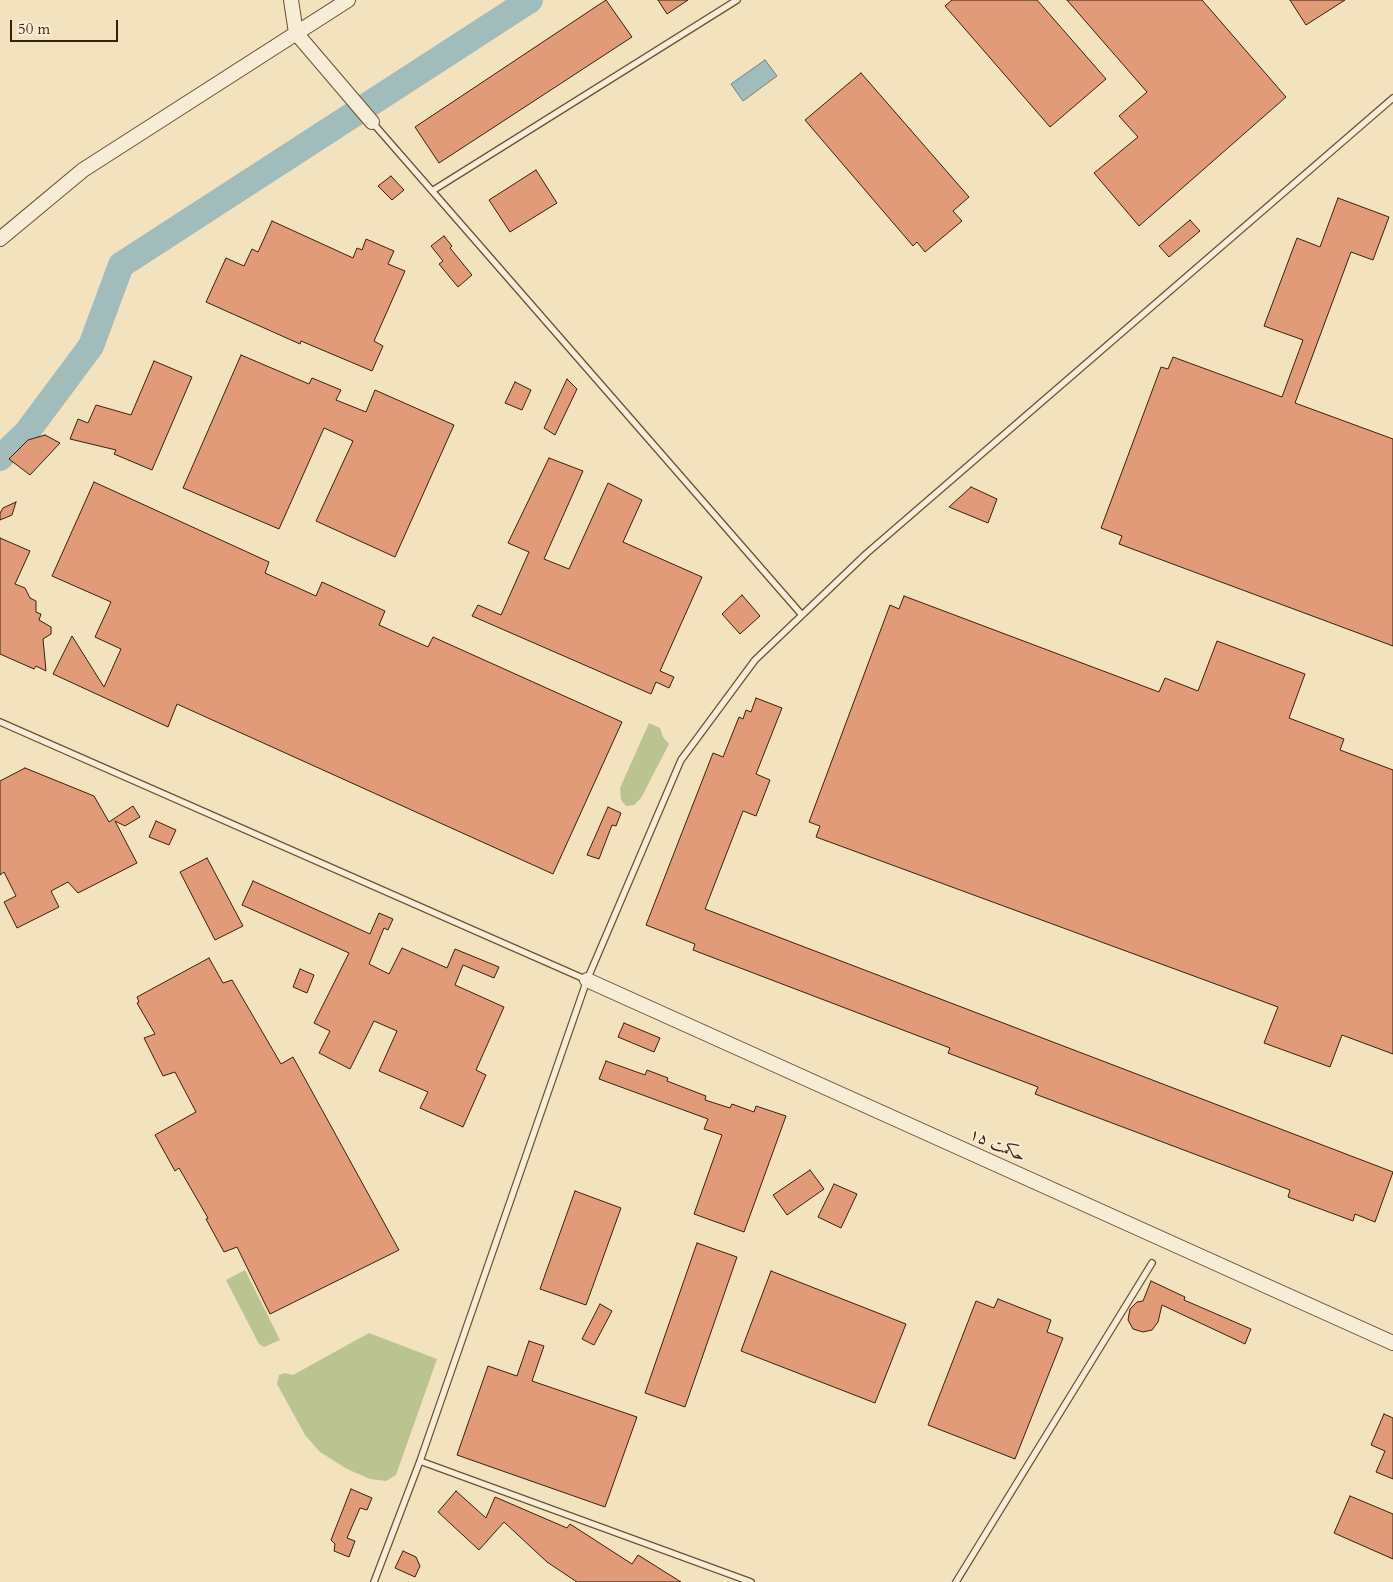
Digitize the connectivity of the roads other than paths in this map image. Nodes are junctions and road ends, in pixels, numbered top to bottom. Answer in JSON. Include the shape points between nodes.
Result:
{"nodes":[{"id":1,"x":290,"y":0,"type":"edge"},
{"id":2,"x":348,"y":0,"type":"edge"},
{"id":3,"x":737,"y":0,"type":"edge"},
{"id":4,"x":296,"y":33,"type":"junction"},
{"id":5,"x":1393,"y":98,"type":"edge"},
{"id":6,"x":372,"y":122,"type":"joint"},
{"id":7,"x":432,"y":191,"type":"junction"},
{"id":8,"x":0,"y":240,"type":"edge"},
{"id":9,"x":802,"y":616,"type":"junction"},
{"id":10,"x":0,"y":722,"type":"edge"},
{"id":11,"x":587,"y":980,"type":"junction"},
{"id":12,"x":1152,"y":1263,"type":"dead end"},
{"id":13,"x":1393,"y":1343,"type":"edge"},
{"id":14,"x":420,"y":1461,"type":"junction"},
{"id":15,"x":374,"y":1582,"type":"edge"},
{"id":16,"x":751,"y":1582,"type":"edge"},
{"id":17,"x":956,"y":1582,"type":"edge"}],
"edges":[{"from":1,"to":4,"type":"street"},
{"from":2,"to":4,"type":"street"},
{"from":3,"to":7,"type":"lane"},
{"from":4,"to":6,"type":"street"},
{"from":4,"to":8,"type":"street","via":[[83,170]]},
{"from":5,"to":9,"type":"lane","via":[[867,553]]},
{"from":6,"to":7,"type":"lane"},
{"from":7,"to":9,"type":"lane"},
{"from":9,"to":11,"type":"lane","via":[[755,660],[681,760]]},
{"from":10,"to":11,"type":"lane"},
{"from":11,"to":13,"type":"street","name":"حکمت ۱۵"},
{"from":11,"to":14,"type":"lane"},
{"from":12,"to":17,"type":"lane"},
{"from":14,"to":15,"type":"lane"},
{"from":14,"to":16,"type":"lane"}]}
